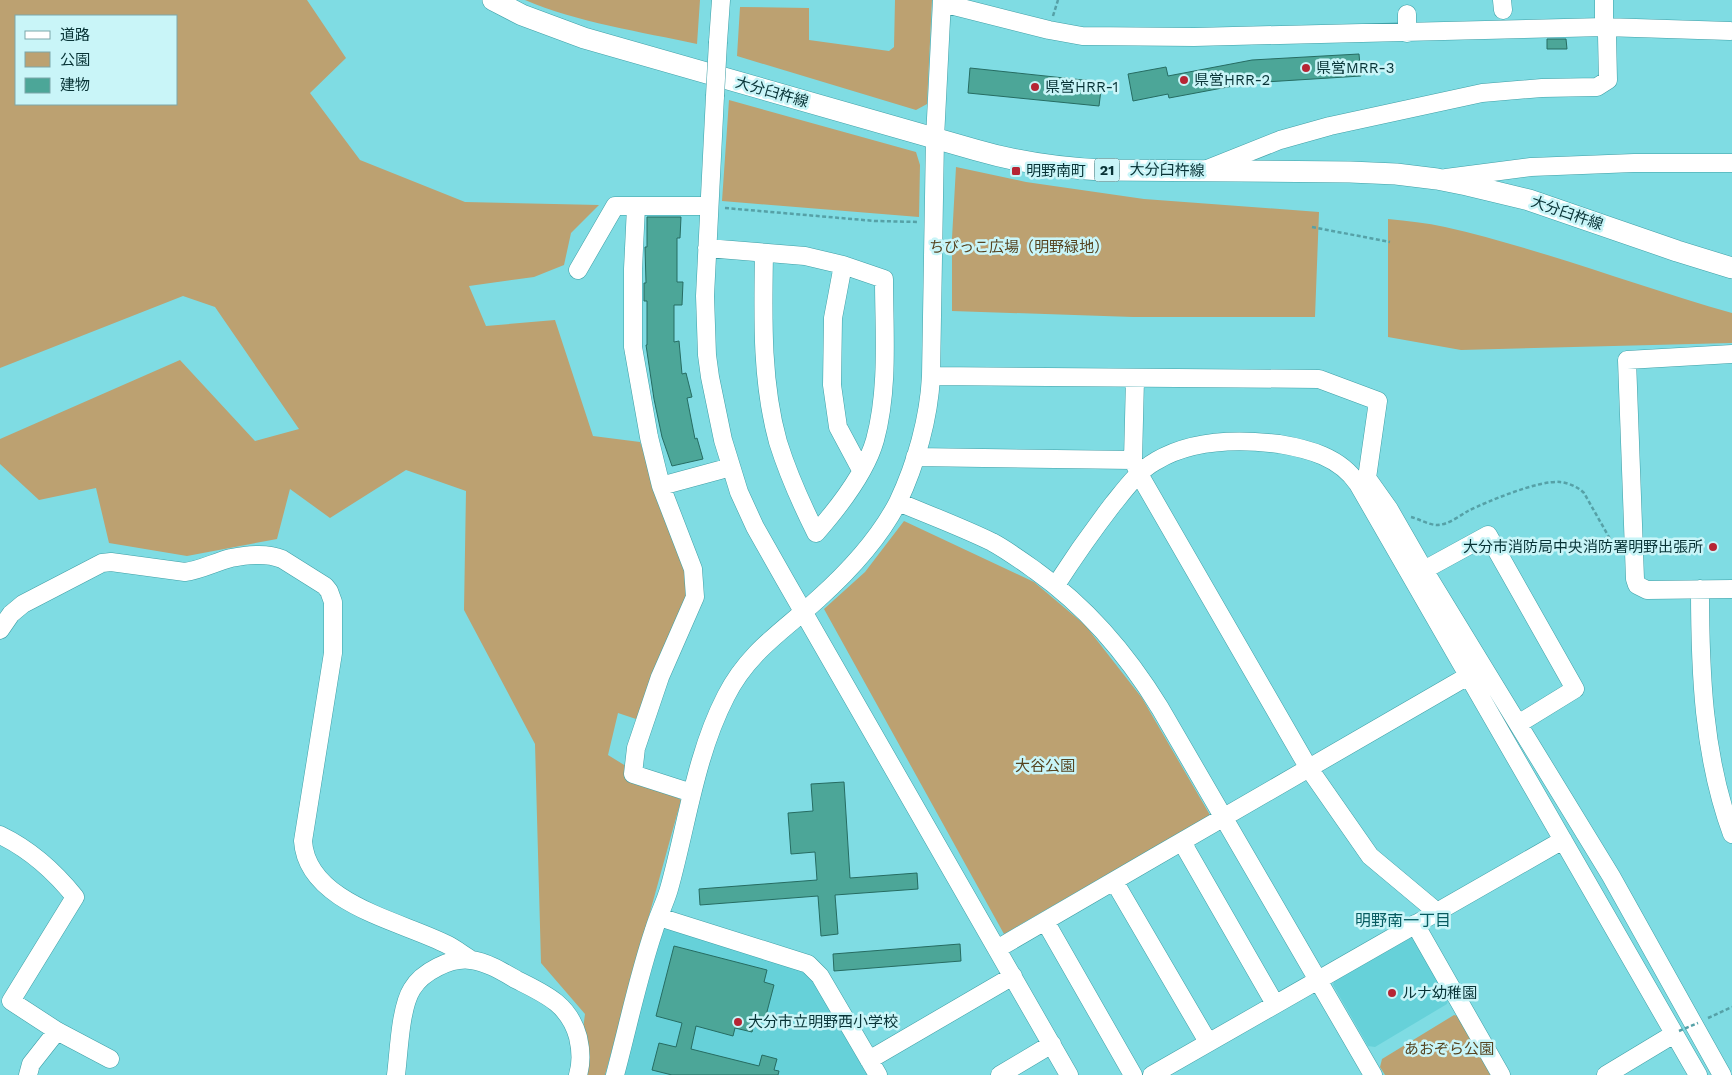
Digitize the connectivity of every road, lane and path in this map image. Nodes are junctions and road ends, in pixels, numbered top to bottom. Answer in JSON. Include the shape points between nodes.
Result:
{"nodes":[{"id":1,"x":493,"y":0,"type":"edge"},
{"id":2,"x":721,"y":0,"type":"edge"},
{"id":3,"x":1604,"y":0,"type":"edge"},
{"id":4,"x":942,"y":1,"type":"edge"},
{"id":5,"x":1406,"y":14,"type":"dead end"},
{"id":6,"x":1604,"y":27,"type":"junction"},
{"id":7,"x":1730,"y":31,"type":"dead end"},
{"id":8,"x":1407,"y":33,"type":"junction"},
{"id":9,"x":935,"y":138,"type":"junction"},
{"id":10,"x":1732,"y":163,"type":"edge"},
{"id":11,"x":1199,"y":170,"type":"junction"},
{"id":12,"x":1437,"y":179,"type":"junction"},
{"id":13,"x":636,"y":207,"type":"junction"},
{"id":14,"x":716,"y":207,"type":"junction"},
{"id":15,"x":934,"y":222,"type":"junction"},
{"id":16,"x":1312,"y":227,"type":"dead end"},
{"id":17,"x":1390,"y":242,"type":"dead end"},
{"id":18,"x":707,"y":248,"type":"junction"},
{"id":19,"x":764,"y":253,"type":"junction"},
{"id":20,"x":843,"y":265,"type":"junction"},
{"id":21,"x":1732,"y":268,"type":"edge"},
{"id":22,"x":578,"y":270,"type":"dead end"},
{"id":23,"x":1732,"y":354,"type":"edge"},
{"id":24,"x":931,"y":376,"type":"junction"},
{"id":25,"x":1134,"y":379,"type":"junction"},
{"id":26,"x":915,"y":457,"type":"junction"},
{"id":27,"x":731,"y":467,"type":"junction"},
{"id":28,"x":1136,"y":467,"type":"junction"},
{"id":29,"x":861,"y":470,"type":"junction"},
{"id":30,"x":1362,"y":481,"type":"junction"},
{"id":31,"x":661,"y":486,"type":"junction"},
{"id":32,"x":898,"y":502,"type":"junction"},
{"id":33,"x":1411,"y":516,"type":"dead end"},
{"id":34,"x":1620,"y":557,"type":"dead end"},
{"id":35,"x":1424,"y":570,"type":"junction"},
{"id":36,"x":1056,"y":584,"type":"junction"},
{"id":37,"x":1700,"y":589,"type":"junction"},
{"id":38,"x":1732,"y":589,"type":"edge"},
{"id":39,"x":804,"y":611,"type":"junction"},
{"id":40,"x":0,"y":630,"type":"edge"},
{"id":41,"x":1468,"y":676,"type":"junction"},
{"id":42,"x":1518,"y":724,"type":"junction"},
{"id":43,"x":1308,"y":767,"type":"junction"},
{"id":44,"x":692,"y":793,"type":"junction"},
{"id":45,"x":1224,"y":818,"type":"junction"},
{"id":46,"x":1732,"y":834,"type":"edge"},
{"id":47,"x":0,"y":836,"type":"edge"},
{"id":48,"x":1563,"y":840,"type":"junction"},
{"id":49,"x":1182,"y":842,"type":"junction"},
{"id":50,"x":1114,"y":881,"type":"junction"},
{"id":51,"x":1437,"y":912,"type":"junction"},
{"id":52,"x":659,"y":917,"type":"junction"},
{"id":53,"x":1045,"y":921,"type":"junction"},
{"id":54,"x":1415,"y":924,"type":"junction"},
{"id":55,"x":997,"y":948,"type":"junction"},
{"id":56,"x":470,"y":960,"type":"junction"},
{"id":57,"x":1013,"y":976,"type":"junction"},
{"id":58,"x":1318,"y":980,"type":"junction"},
{"id":59,"x":1275,"y":1004,"type":"junction"},
{"id":60,"x":1732,"y":1007,"type":"edge"},
{"id":61,"x":1707,"y":1019,"type":"dead end"},
{"id":62,"x":1698,"y":1023,"type":"dead end"},
{"id":63,"x":57,"y":1032,"type":"junction"},
{"id":64,"x":1677,"y":1033,"type":"junction"},
{"id":65,"x":1208,"y":1042,"type":"junction"},
{"id":66,"x":1052,"y":1044,"type":"junction"},
{"id":67,"x":110,"y":1059,"type":"dead end"},
{"id":68,"x":873,"y":1068,"type":"edge"},
{"id":69,"x":28,"y":1075,"type":"edge"},
{"id":70,"x":396,"y":1075,"type":"edge"},
{"id":71,"x":578,"y":1075,"type":"edge"},
{"id":72,"x":616,"y":1075,"type":"edge"},
{"id":73,"x":1000,"y":1075,"type":"edge"},
{"id":74,"x":1069,"y":1075,"type":"edge"},
{"id":75,"x":1133,"y":1075,"type":"edge"},
{"id":76,"x":1152,"y":1075,"type":"edge"},
{"id":77,"x":1373,"y":1075,"type":"edge"},
{"id":78,"x":1501,"y":1075,"type":"edge"},
{"id":79,"x":1606,"y":1075,"type":"edge"},
{"id":80,"x":1698,"y":1075,"type":"edge"},
{"id":81,"x":1722,"y":1075,"type":"edge"}],
"edges":[{"from":1,"to":9,"type":"main road","name":"大分臼杵線","number":"21","via":[[522,15],[584,38]]},
{"from":2,"to":14,"type":"street","bridge":true,"via":[[716,96]]},
{"from":3,"to":6,"type":"street"},
{"from":4,"to":8,"type":"street","via":[[1082,36]]},
{"from":4,"to":9,"type":"street"},
{"from":5,"to":8,"type":"street"},
{"from":6,"to":7,"type":"street"},
{"from":6,"to":8,"type":"street"},
{"from":6,"to":11,"type":"street","via":[[1608,80],[1597,87],[1482,93],[1330,126],[1280,140],[1214,168]]},
{"from":9,"to":11,"type":"main road","name":"大分臼杵線","number":"21","via":[[997,156],[1053,166],[1102,170]]},
{"from":9,"to":15,"type":"street"},
{"from":10,"to":12,"type":"street","via":[[1531,167]]},
{"from":11,"to":12,"type":"main road","name":"大分臼杵線","number":"21","via":[[1396,174]]},
{"from":12,"to":21,"type":"main road","name":"大分臼杵線","number":"21","via":[[1529,200]]},
{"from":13,"to":14,"type":"street"},
{"from":13,"to":22,"type":"street","via":[[615,206]]},
{"from":13,"to":31,"type":"street","via":[[633,347]]},
{"from":14,"to":15,"type":"path","via":[[874,221]]},
{"from":14,"to":18,"type":"street"},
{"from":15,"to":24,"type":"street"},
{"from":16,"to":17,"type":"path"},
{"from":18,"to":19,"type":"street"},
{"from":18,"to":27,"type":"street","via":[[707,360],[718,423]]},
{"from":19,"to":20,"type":"street","via":[[805,256]]},
{"from":19,"to":29,"type":"street","via":[[764,353],[768,396],[778,441],[816,533],[840,506]]},
{"from":20,"to":29,"type":"street","via":[[833,318],[832,384],[838,426]]},
{"from":20,"to":29,"type":"street","via":[[884,279],[881,406],[875,441]]},
{"from":23,"to":37,"type":"street","via":[[1627,360],[1635,579],[1643,589]]},
{"from":24,"to":25,"type":"street"},
{"from":24,"to":26,"type":"street","via":[[927,410]]},
{"from":25,"to":28,"type":"street"},
{"from":25,"to":30,"type":"street","via":[[1318,379],[1378,401]]},
{"from":26,"to":28,"type":"street"},
{"from":26,"to":32,"type":"street"},
{"from":27,"to":31,"type":"street"},
{"from":27,"to":39,"type":"street","via":[[755,527]]},
{"from":28,"to":30,"type":"street","via":[[1204,444],[1256,441],[1311,451],[1333,460]]},
{"from":28,"to":36,"type":"street"},
{"from":28,"to":43,"type":"street"},
{"from":30,"to":35,"type":"street","via":[[1389,509]]},
{"from":30,"to":41,"type":"street"},
{"from":31,"to":44,"type":"street","via":[[693,569],[696,597],[660,677],[636,748],[633,774]]},
{"from":32,"to":36,"type":"street","via":[[993,543]]},
{"from":32,"to":39,"type":"street","via":[[851,567]]},
{"from":33,"to":34,"type":"path","via":[[1436,526],[1445,524],[1502,497],[1542,484],[1560,482],[1578,487],[1584,493]]},
{"from":35,"to":42,"type":"street"},
{"from":35,"to":42,"type":"street","via":[[1488,535],[1575,689]]},
{"from":36,"to":45,"type":"street","via":[[1100,625],[1132,664]]},
{"from":37,"to":38,"type":"street"},
{"from":37,"to":46,"type":"street","via":[[1700,653],[1705,710],[1719,787]]},
{"from":39,"to":44,"type":"street","via":[[759,649],[736,677],[716,715]]},
{"from":39,"to":55,"type":"street"},
{"from":40,"to":56,"type":"street","via":[[23,604],[102,563],[185,572],[240,557],[276,556],[325,586],[333,602],[333,653],[304,852],[322,881],[337,894],[448,945]]},
{"from":41,"to":43,"type":"street"},
{"from":41,"to":48,"type":"street"},
{"from":42,"to":81,"type":"street","via":[[1611,876]]},
{"from":43,"to":45,"type":"street"},
{"from":43,"to":51,"type":"street","via":[[1370,856]]},
{"from":44,"to":52,"type":"street","via":[[669,891]]},
{"from":45,"to":49,"type":"street"},
{"from":45,"to":58,"type":"street"},
{"from":47,"to":63,"type":"street","via":[[19,844],[65,884],[75,897],[11,1001]]},
{"from":48,"to":51,"type":"street"},
{"from":48,"to":64,"type":"street"},
{"from":49,"to":50,"type":"street"},
{"from":49,"to":59,"type":"street"},
{"from":50,"to":53,"type":"street"},
{"from":50,"to":65,"type":"street"},
{"from":51,"to":54,"type":"street"},
{"from":52,"to":68,"type":"street","via":[[808,964],[820,976]]},
{"from":52,"to":72,"type":"street"},
{"from":53,"to":55,"type":"street"},
{"from":53,"to":75,"type":"street"},
{"from":54,"to":58,"type":"street"},
{"from":54,"to":78,"type":"street"},
{"from":55,"to":57,"type":"street"},
{"from":56,"to":70,"type":"street","via":[[441,966],[412,988],[404,1010]]},
{"from":56,"to":71,"type":"street","via":[[484,963],[544,993],[564,1009],[575,1025],[580,1045]]},
{"from":57,"to":66,"type":"street"},
{"from":57,"to":68,"type":"street"},
{"from":58,"to":59,"type":"street"},
{"from":58,"to":77,"type":"street"},
{"from":59,"to":65,"type":"street"},
{"from":60,"to":61,"type":"path"},
{"from":62,"to":64,"type":"path","bridge":true},
{"from":63,"to":67,"type":"street"},
{"from":63,"to":69,"type":"street","via":[[31,1064]]},
{"from":64,"to":79,"type":"street"},
{"from":64,"to":80,"type":"street"},
{"from":65,"to":76,"type":"street"},
{"from":66,"to":73,"type":"street"},
{"from":66,"to":74,"type":"street"}]}
